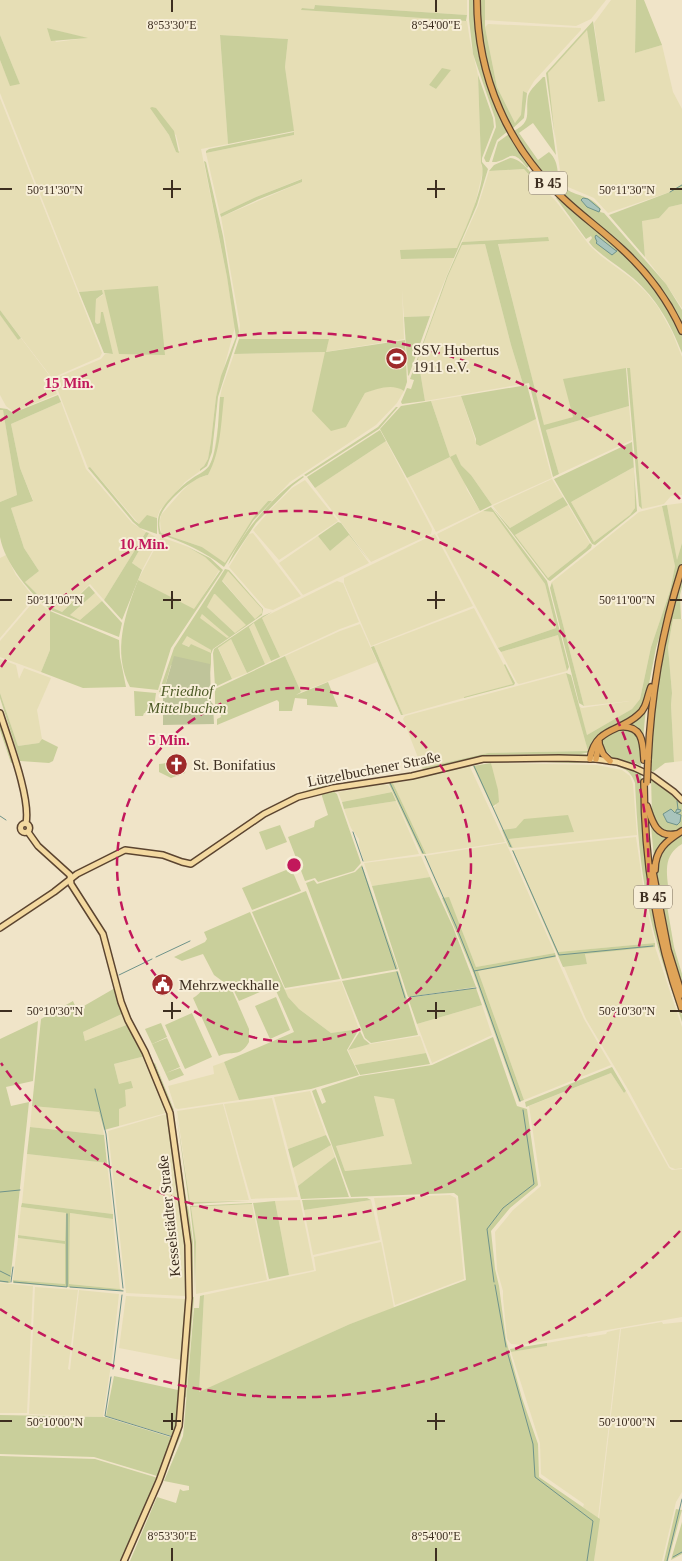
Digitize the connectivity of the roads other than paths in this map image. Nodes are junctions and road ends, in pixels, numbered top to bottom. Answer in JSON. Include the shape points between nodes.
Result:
{"nodes":[{"id":1,"x":477,"y":0,"type":"edge"},
{"id":2,"x":682,"y":331,"type":"edge"},
{"id":3,"x":682,"y":568,"type":"edge"},
{"id":4,"x":663,"y":636,"type":"junction"},
{"id":5,"x":652,"y":687,"type":"junction"},
{"id":6,"x":0,"y":713,"type":"edge"},
{"id":7,"x":614,"y":728,"type":"junction"},
{"id":8,"x":602,"y":736,"type":"junction"},
{"id":9,"x":599,"y":744,"type":"junction"},
{"id":10,"x":593,"y":759,"type":"junction"},
{"id":11,"x":646,"y":760,"type":"junction"},
{"id":12,"x":610,"y":761,"type":"junction"},
{"id":13,"x":646,"y":782,"type":"junction"},
{"id":14,"x":682,"y":800,"type":"edge"},
{"id":15,"x":647,"y":806,"type":"junction"},
{"id":16,"x":681,"y":832,"type":"edge"},
{"id":17,"x":70,"y":879,"type":"junction"},
{"id":18,"x":654,"y":879,"type":"junction"},
{"id":19,"x":0,"y":928,"type":"edge"},
{"id":20,"x":682,"y":995,"type":"edge"},
{"id":21,"x":682,"y":1008,"type":"edge"},
{"id":22,"x":124,"y":1561,"type":"edge"}],
"edges":[{"from":1,"to":2,"type":"highway","number":"B 45","via":[[479,38],[488,78],[518,144],[551,187],[638,264],[659,291]]},
{"from":3,"to":4,"type":"highway","number":"B 45"},
{"from":4,"to":5,"type":"highway","number":"B 45"},
{"from":4,"to":11,"type":"highway","number":"B 45"},
{"from":5,"to":7,"type":"highway","via":[[640,714]]},
{"from":5,"to":11,"type":"highway","number":"B 45"},
{"from":6,"to":17,"type":"main road","name":"Kesselstädter Straße","via":[[19,773],[26,810],[26,823],[21,828],[70,875]]},
{"from":7,"to":8,"type":"highway"},
{"from":7,"to":11,"type":"highway","via":[[626,726],[637,732]]},
{"from":8,"to":9,"type":"highway"},
{"from":8,"to":10,"type":"highway","via":[[594,745]]},
{"from":9,"to":10,"type":"highway"},
{"from":9,"to":12,"type":"highway","via":[[602,754]]},
{"from":10,"to":12,"type":"main road","name":"Lützelbuchener Straße"},
{"from":10,"to":17,"type":"main road","name":"Lützelbuchener Straße","via":[[483,760],[311,793],[275,808],[192,864],[163,855],[125,850]]},
{"from":11,"to":13,"type":"highway","number":"B 45","bridge":true},
{"from":12,"to":14,"type":"main road","name":"Lützelbuchener Straße","via":[[629,765],[652,776]]},
{"from":13,"to":15,"type":"highway","number":"B 45"},
{"from":13,"to":21,"type":"highway","number":"B 45","via":[[646,840],[652,894],[663,946]]},
{"from":15,"to":16,"type":"highway","via":[[658,831],[670,835]]},
{"from":15,"to":18,"type":"highway","number":"B 45"},
{"from":16,"to":18,"type":"highway","via":[[658,852]]},
{"from":17,"to":19,"type":"main road"},
{"from":17,"to":22,"type":"main road","name":"Kesselstädter Straße","via":[[103,934],[125,1012],[168,1106],[188,1245],[189,1298],[179,1426],[163,1472]]},
{"from":18,"to":20,"type":"highway","number":"B 45","via":[[668,950]]}]}
